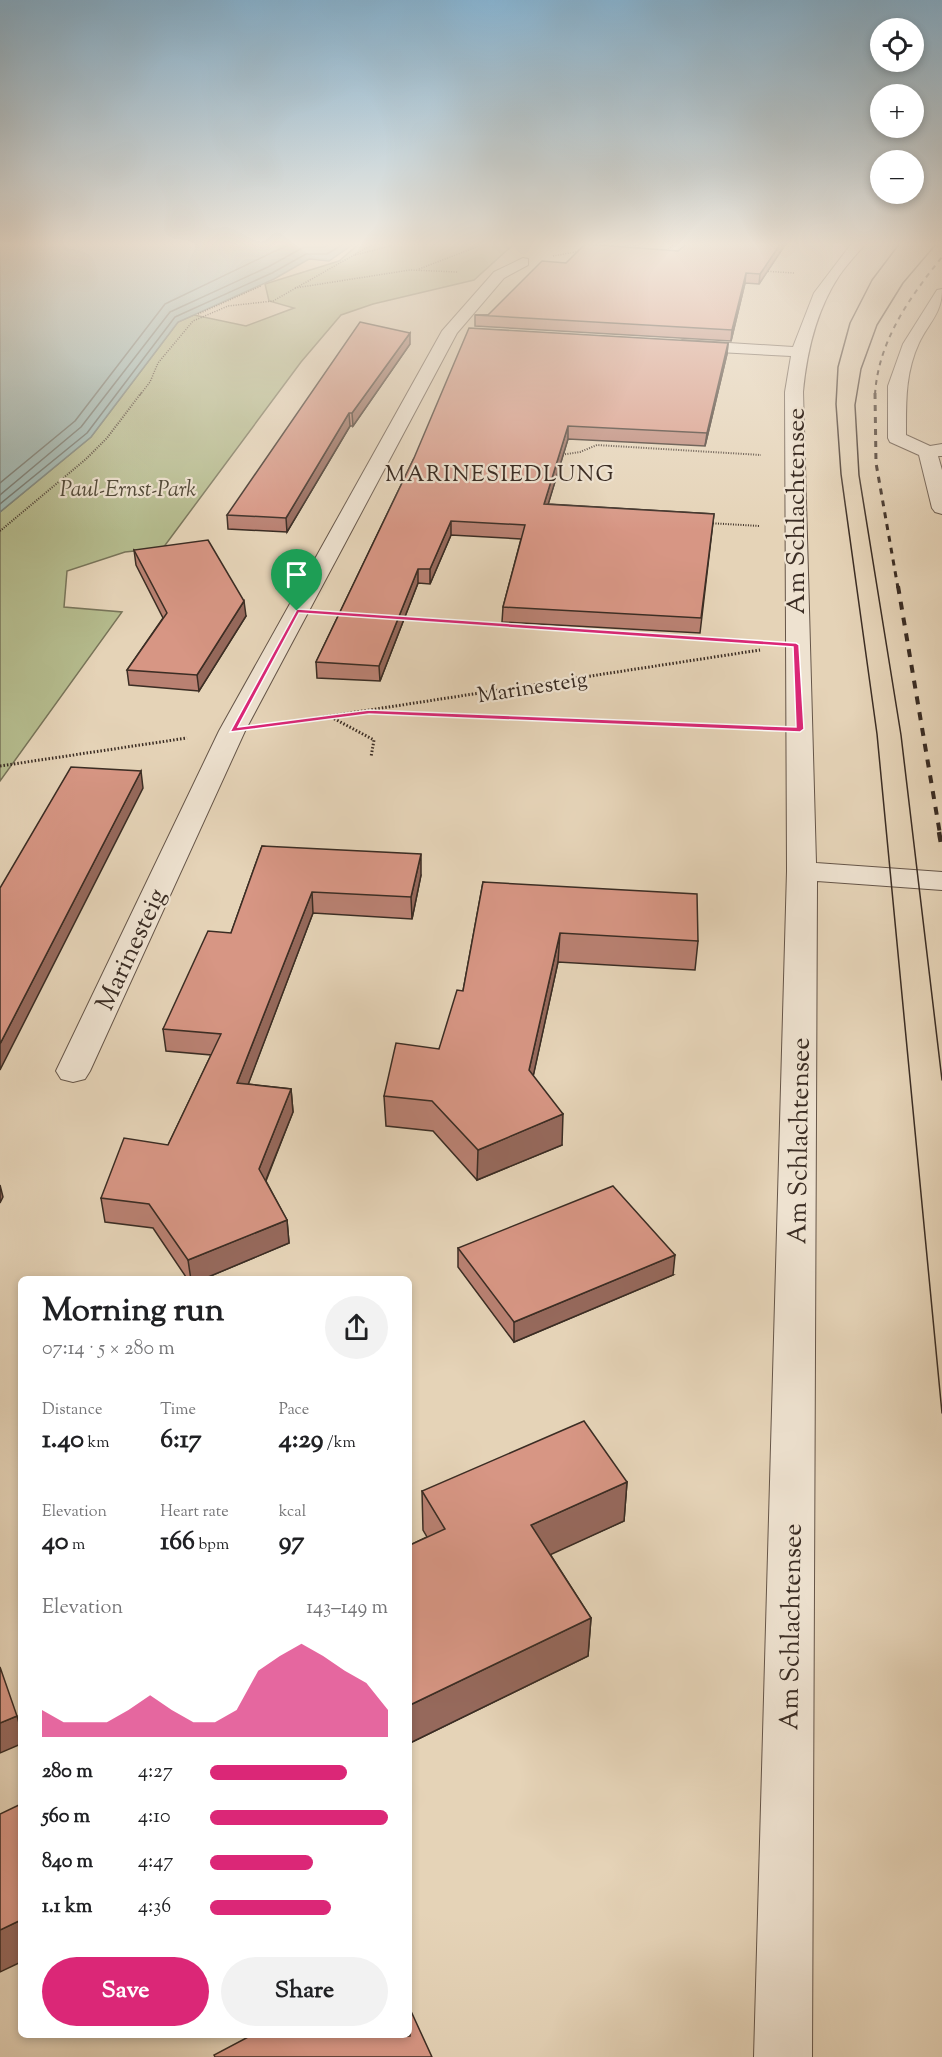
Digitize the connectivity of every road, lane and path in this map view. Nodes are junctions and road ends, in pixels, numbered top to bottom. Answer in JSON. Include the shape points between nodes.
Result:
{"nodes":[{"id":1,"x":178,"y":339,"type":"edge"},
{"id":2,"x":446,"y":339,"type":"edge"},
{"id":3,"x":804,"y":339,"type":"edge"},
{"id":4,"x":914,"y":339,"type":"edge"},
{"id":5,"x":670,"y":344,"type":"edge"},
{"id":6,"x":798,"y":352,"type":"junction"},
{"id":7,"x":935,"y":451,"type":"edge"},
{"id":8,"x":551,"y":455,"type":"edge"},
{"id":9,"x":794,"y":457,"type":"junction"},
{"id":10,"x":942,"y":508,"type":"edge"},
{"id":11,"x":704,"y":523,"type":"edge"},
{"id":12,"x":797,"y":529,"type":"junction"},
{"id":13,"x":0,"y":531,"type":"edge"},
{"id":14,"x":392,"y":617,"type":"edge"},
{"id":15,"x":796,"y":645,"type":"junction"},
{"id":16,"x":369,"y":712,"type":"junction"},
{"id":17,"x":330,"y":717,"type":"junction"},
{"id":18,"x":800,"y":729,"type":"junction"},
{"id":19,"x":232,"y":730,"type":"junction"},
{"id":20,"x":371,"y":757,"type":"dead end"},
{"id":21,"x":0,"y":766,"type":"edge"},
{"id":22,"x":802,"y":871,"type":"junction"},
{"id":23,"x":942,"y":881,"type":"edge"},
{"id":24,"x":73,"y":1071,"type":"dead end"},
{"id":25,"x":783,"y":2057,"type":"edge"}],
"edges":[{"from":1,"to":13,"type":"path","via":[[107,438]]},
{"from":2,"to":19,"type":"street","name":"Marinesteig"},
{"from":3,"to":6,"type":"street","name":"Am Schlachtensee"},
{"from":4,"to":7,"type":"street","via":[[897,386],[897,438]]},
{"from":5,"to":6,"type":"street"},
{"from":6,"to":9,"type":"street","name":"Am Schlachtensee"},
{"from":7,"to":10,"type":"street"},
{"from":8,"to":9,"type":"path","via":[[580,452],[597,445]]},
{"from":9,"to":12,"type":"street","name":"Am Schlachtensee"},
{"from":11,"to":12,"type":"path"},
{"from":12,"to":15,"type":"street","name":"Am Schlachtensee"},
{"from":14,"to":15,"type":"path"},
{"from":15,"to":16,"type":"path","name":"Marinesteig"},
{"from":15,"to":18,"type":"street","name":"Am Schlachtensee"},
{"from":16,"to":17,"type":"path","name":"Marinesteig"},
{"from":16,"to":18,"type":"path"},
{"from":17,"to":19,"type":"path","name":"Marinesteig"},
{"from":17,"to":20,"type":"path","via":[[374,740]]},
{"from":18,"to":22,"type":"street","name":"Am Schlachtensee"},
{"from":19,"to":21,"type":"path","name":"Marinesteig"},
{"from":19,"to":24,"type":"street","name":"Marinesteig"},
{"from":22,"to":23,"type":"street"},
{"from":22,"to":25,"type":"street","name":"Am Schlachtensee"}]}
